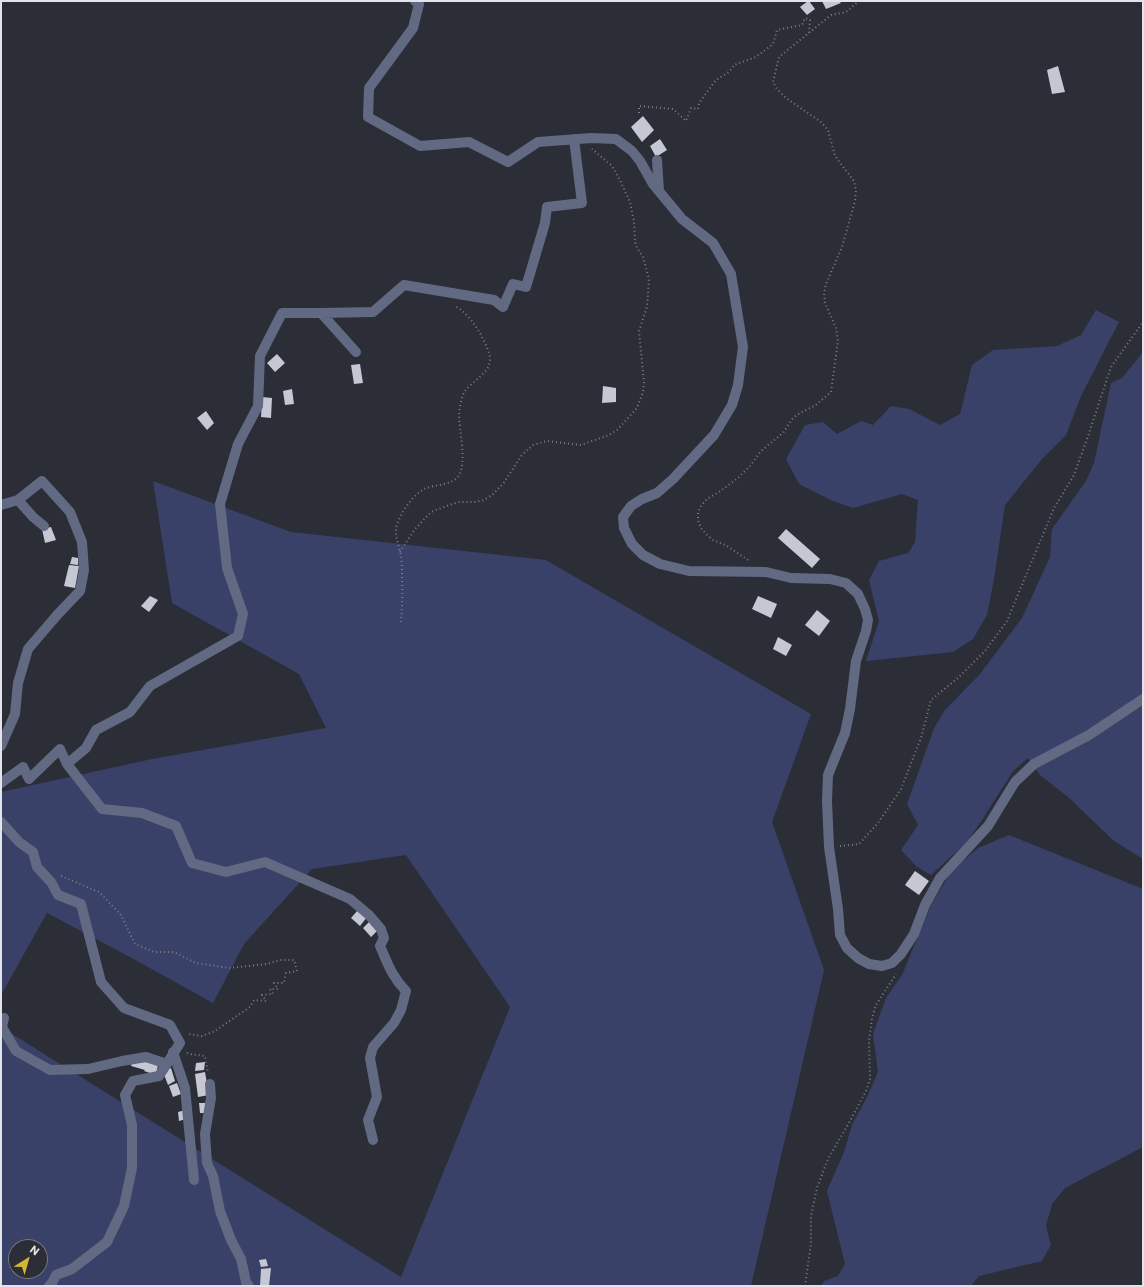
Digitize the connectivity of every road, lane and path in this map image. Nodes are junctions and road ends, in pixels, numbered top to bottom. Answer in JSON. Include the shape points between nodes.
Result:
{"nodes":[{"id":1,"x":408,"y":1,"type":"edge"},
{"id":2,"x":859,"y":1,"type":"edge"},
{"id":3,"x":417,"y":2,"type":"edge"},
{"id":4,"x":809,"y":33,"type":"junction"},
{"id":5,"x":639,"y":113,"type":"dead end"},
{"id":6,"x":591,"y":138,"type":"junction"},
{"id":7,"x":574,"y":139,"type":"junction"},
{"id":8,"x":657,"y":160,"type":"dead end"},
{"id":9,"x":659,"y":191,"type":"junction"},
{"id":10,"x":453,"y":305,"type":"dead end"},
{"id":11,"x":321,"y":313,"type":"junction"},
{"id":12,"x":1143,"y":322,"type":"edge"},
{"id":13,"x":356,"y":352,"type":"dead end"},
{"id":14,"x":18,"y":500,"type":"junction"},
{"id":15,"x":1,"y":505,"type":"edge"},
{"id":16,"x":44,"y":526,"type":"dead end"},
{"id":17,"x":400,"y":552,"type":"junction"},
{"id":18,"x":766,"y":572,"type":"junction"},
{"id":19,"x":402,"y":622,"type":"dead end"},
{"id":20,"x":1143,"y":699,"type":"edge"},
{"id":21,"x":1,"y":746,"type":"edge"},
{"id":22,"x":67,"y":764,"type":"junction"},
{"id":23,"x":1,"y":783,"type":"edge"},
{"id":24,"x":1,"y":822,"type":"edge"},
{"id":25,"x":829,"y":847,"type":"junction"},
{"id":26,"x":60,"y":876,"type":"dead end"},
{"id":27,"x":897,"y":958,"type":"junction"},
{"id":28,"x":4,"y":1018,"type":"dead end"},
{"id":29,"x":180,"y":1043,"type":"junction"},
{"id":30,"x":173,"y":1052,"type":"junction"},
{"id":31,"x":167,"y":1064,"type":"junction"},
{"id":32,"x":210,"y":1084,"type":"joint"},
{"id":33,"x":373,"y":1140,"type":"dead end"},
{"id":34,"x":194,"y":1180,"type":"dead end"},
{"id":35,"x":49,"y":1286,"type":"edge"},
{"id":36,"x":249,"y":1286,"type":"edge"},
{"id":37,"x":805,"y":1286,"type":"edge"}],
"edges":[{"from":1,"to":3,"type":"street"},
{"from":2,"to":4,"type":"path","via":[[846,12],[831,15]]},
{"from":3,"to":7,"type":"street","via":[[413,28],[369,88],[368,117],[420,146],[469,142],[508,162],[538,142]]},
{"from":4,"to":5,"type":"path","via":[[810,20],[805,18],[802,25],[777,30],[773,44],[756,57],[734,65],[729,72],[716,80],[698,103],[698,108],[691,108],[686,121],[673,109],[639,106]]},
{"from":4,"to":18,"type":"path","via":[[780,57],[774,82],[786,98],[821,122],[828,130],[836,156],[854,181],[856,191],[842,247],[824,293],[838,341],[831,392],[816,405],[793,418],[783,433],[761,451],[738,478],[707,500],[698,512],[699,524],[706,534]]},
{"from":6,"to":7,"type":"street"},
{"from":6,"to":9,"type":"street","via":[[616,139],[632,151]]},
{"from":6,"to":17,"type":"path","via":[[591,147],[611,165],[630,202],[635,242],[650,279],[647,307],[639,331],[644,392],[637,408],[617,430],[603,438],[581,445],[547,442],[533,445],[522,455],[503,484],[492,495],[484,500],[459,502],[432,512],[415,529]]},
{"from":7,"to":11,"type":"street","via":[[582,203],[547,207],[545,223],[526,287],[513,284],[503,307],[494,300],[404,285],[373,312]]},
{"from":8,"to":9,"type":"street"},
{"from":9,"to":18,"type":"street","via":[[682,219],[713,243],[732,274],[743,347],[738,385],[732,405],[714,436],[657,493],[631,506],[623,517],[624,528],[632,544],[643,555],[660,564],[689,571]]},
{"from":10,"to":17,"type":"path","via":[[476,327],[487,347],[490,359],[488,368],[466,391],[462,399],[459,414],[462,469],[459,476],[453,481],[425,489],[409,502],[397,523],[395,534]]},
{"from":11,"to":13,"type":"street"},
{"from":11,"to":22,"type":"street","via":[[282,313],[260,356],[258,406],[238,444],[220,504],[227,568],[243,614],[238,636],[150,686],[130,712],[96,730],[86,748]]},
{"from":12,"to":25,"type":"path","via":[[1110,367],[1072,477],[1054,508],[1007,622],[985,651],[931,700],[921,738],[901,789],[878,823],[859,844]]},
{"from":14,"to":15,"type":"street"},
{"from":14,"to":16,"type":"street"},
{"from":14,"to":21,"type":"street","via":[[42,481],[70,512],[82,542],[84,570],[80,591],[28,649],[18,683],[15,714]]},
{"from":17,"to":19,"type":"path"},
{"from":18,"to":25,"type":"street","via":[[791,578],[830,579],[846,583],[858,594],[868,620],[856,661],[845,733],[828,775]]},
{"from":20,"to":27,"type":"street","via":[[1089,735],[1034,764],[1016,782],[988,826],[940,878],[925,905],[914,934]]},
{"from":22,"to":23,"type":"street","via":[[60,748],[29,779],[24,767]]},
{"from":22,"to":33,"type":"street","via":[[102,809],[142,813],[176,826],[192,863],[226,872],[264,862],[350,899],[381,929],[384,938],[380,946],[388,966],[396,981],[406,991],[394,1024],[374,1047],[370,1058],[377,1097],[368,1120]]},
{"from":24,"to":29,"type":"street","via":[[32,852],[36,867],[51,882],[58,895],[81,904],[101,982],[124,1008],[170,1025]]},
{"from":25,"to":27,"type":"street","via":[[840,935],[847,948],[869,964],[882,966],[892,963]]},
{"from":26,"to":29,"type":"path","via":[[99,892],[121,916],[135,944],[154,952],[174,952],[196,963],[229,968],[294,960],[297,971],[286,973],[284,983],[274,983],[278,989],[270,989],[273,994],[262,995],[266,1001],[254,1000],[250,1008],[215,1031],[202,1036],[187,1034]]},
{"from":27,"to":37,"type":"path","via":[[900,964],[897,972],[876,1005],[872,1018],[869,1041],[870,1079],[866,1091],[828,1159],[816,1188]]},
{"from":28,"to":31,"type":"street","via":[[2,1027],[16,1051],[50,1070],[88,1069],[146,1057]]},
{"from":29,"to":30,"type":"street"},
{"from":29,"to":32,"type":"path","via":[[189,1054],[205,1056]]},
{"from":30,"to":31,"type":"street"},
{"from":30,"to":34,"type":"street","via":[[185,1088]]},
{"from":31,"to":35,"type":"street","via":[[159,1076],[133,1080],[125,1095],[132,1124],[132,1168],[124,1206],[108,1242],[72,1269],[56,1274]]},
{"from":32,"to":36,"type":"street","via":[[211,1098],[205,1134],[208,1163],[220,1211],[241,1259]]}]}
